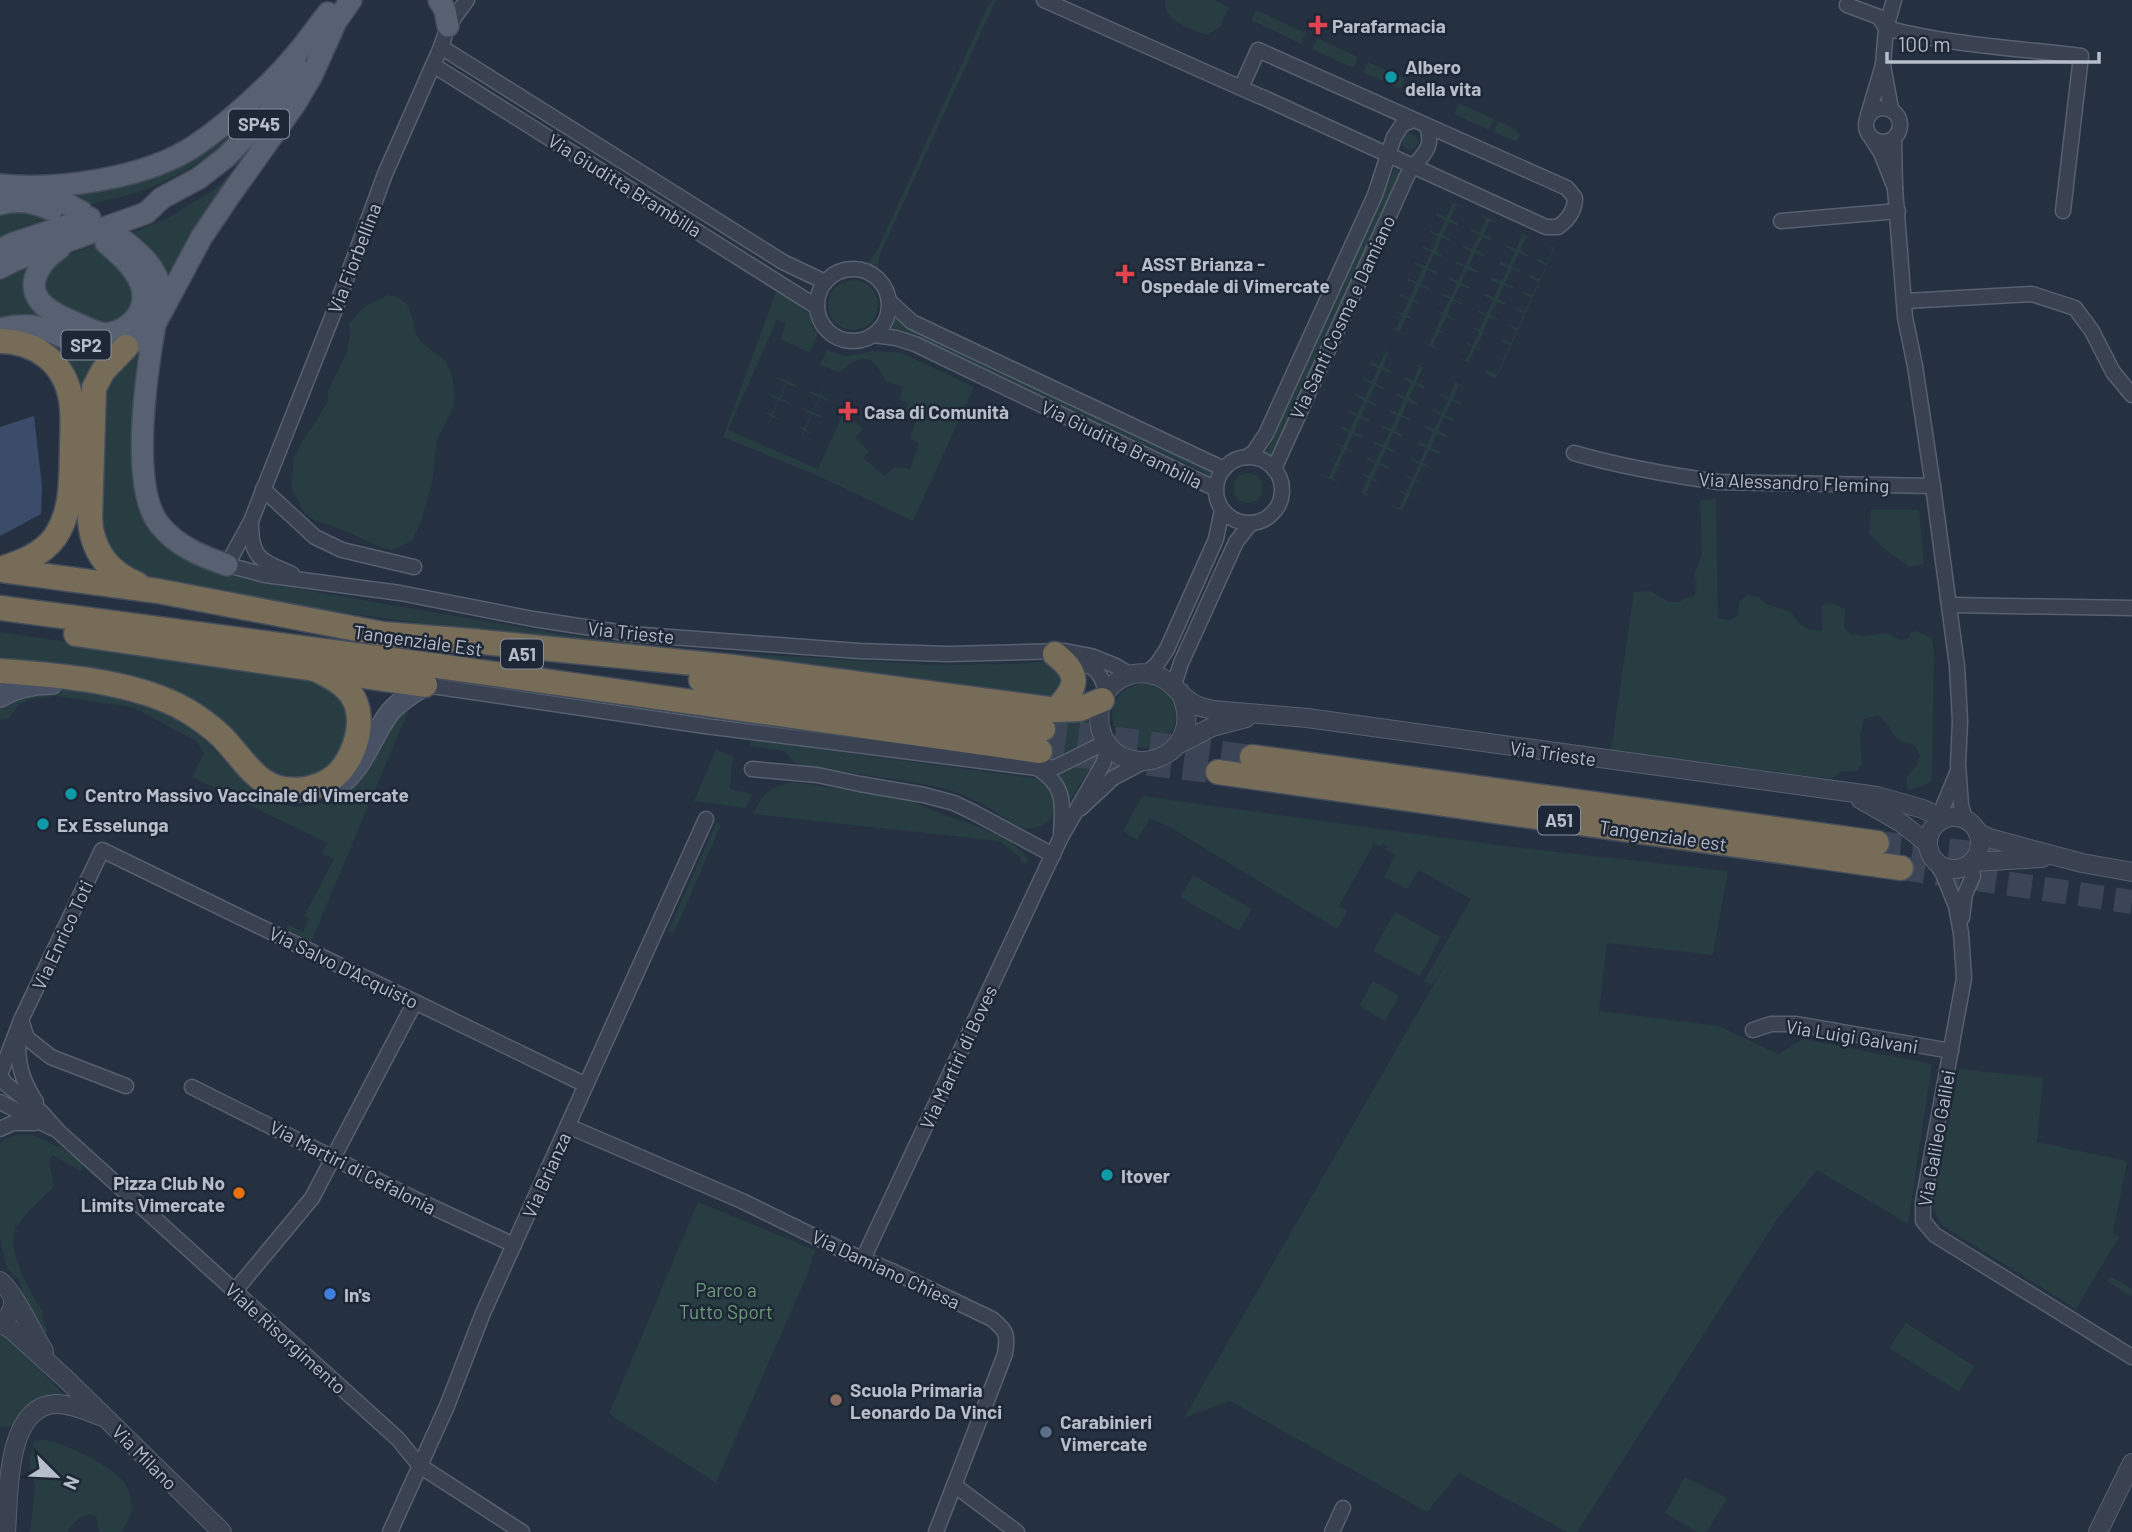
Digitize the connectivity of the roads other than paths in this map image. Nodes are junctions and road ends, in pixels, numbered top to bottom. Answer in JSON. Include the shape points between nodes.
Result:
{"nodes":[{"id":1,"x":439,"y":0,"type":"edge"},
{"id":2,"x":448,"y":0,"type":"edge"},
{"id":3,"x":467,"y":0,"type":"edge"},
{"id":4,"x":1044,"y":0,"type":"edge"},
{"id":5,"x":1894,"y":0,"type":"edge"},
{"id":6,"x":1847,"y":5,"type":"dead end"},
{"id":7,"x":345,"y":7,"type":"edge"},
{"id":8,"x":448,"y":26,"type":"junction"},
{"id":9,"x":1886,"y":28,"type":"junction"},
{"id":10,"x":441,"y":47,"type":"junction"},
{"id":11,"x":433,"y":65,"type":"junction"},
{"id":12,"x":1883,"y":65,"type":"junction"},
{"id":13,"x":1241,"y":88,"type":"junction"},
{"id":14,"x":1891,"y":109,"type":"junction"},
{"id":15,"x":1867,"y":119,"type":"junction"},
{"id":16,"x":1420,"y":123,"type":"junction"},
{"id":17,"x":1872,"y":139,"type":"junction"},
{"id":18,"x":1894,"y":139,"type":"junction"},
{"id":19,"x":1388,"y":155,"type":"junction"},
{"id":20,"x":1412,"y":166,"type":"junction"},
{"id":21,"x":0,"y":185,"type":"edge"},
{"id":22,"x":24,"y":185,"type":"junction"},
{"id":23,"x":1895,"y":188,"type":"junction"},
{"id":24,"x":162,"y":198,"type":"junction"},
{"id":25,"x":0,"y":204,"type":"edge"},
{"id":26,"x":1898,"y":211,"type":"junction"},
{"id":27,"x":2063,"y":211,"type":"dead end"},
{"id":28,"x":82,"y":212,"type":"dead end"},
{"id":29,"x":60,"y":214,"type":"dead end"},
{"id":30,"x":1781,"y":221,"type":"dead end"},
{"id":31,"x":117,"y":235,"type":"junction"},
{"id":32,"x":0,"y":250,"type":"edge"},
{"id":33,"x":0,"y":268,"type":"edge"},
{"id":34,"x":825,"y":282,"type":"junction"},
{"id":35,"x":888,"y":301,"type":"junction"},
{"id":36,"x":1905,"y":301,"type":"junction"},
{"id":37,"x":817,"y":307,"type":"junction"},
{"id":38,"x":158,"y":319,"type":"junction"},
{"id":39,"x":0,"y":329,"type":"edge"},
{"id":40,"x":874,"y":335,"type":"junction"},
{"id":41,"x":0,"y":341,"type":"edge"},
{"id":42,"x":127,"y":347,"type":"junction"},
{"id":43,"x":2132,"y":395,"type":"edge"},
{"id":44,"x":1574,"y":453,"type":"dead end"},
{"id":45,"x":1247,"y":457,"type":"junction"},
{"id":46,"x":1224,"y":468,"type":"junction"},
{"id":47,"x":1274,"y":469,"type":"junction"},
{"id":48,"x":1933,"y":486,"type":"junction"},
{"id":49,"x":263,"y":489,"type":"junction"},
{"id":50,"x":1216,"y":489,"type":"junction"},
{"id":51,"x":1222,"y":510,"type":"junction"},
{"id":52,"x":251,"y":521,"type":"junction"},
{"id":53,"x":1251,"y":523,"type":"junction"},
{"id":54,"x":227,"y":565,"type":"junction"},
{"id":55,"x":414,"y":567,"type":"dead end"},
{"id":56,"x":0,"y":569,"type":"edge"},
{"id":57,"x":306,"y":580,"type":"junction"},
{"id":58,"x":0,"y":586,"type":"edge"},
{"id":59,"x":158,"y":591,"type":"junction"},
{"id":60,"x":1950,"y":605,"type":"junction"},
{"id":61,"x":0,"y":608,"type":"edge"},
{"id":62,"x":2132,"y":608,"type":"edge"},
{"id":63,"x":0,"y":619,"type":"edge"},
{"id":64,"x":383,"y":634,"type":"junction"},
{"id":65,"x":1048,"y":653,"type":"junction"},
{"id":66,"x":317,"y":670,"type":"junction"},
{"id":67,"x":0,"y":671,"type":"edge"},
{"id":68,"x":1139,"y":674,"type":"junction"},
{"id":69,"x":425,"y":685,"type":"junction"},
{"id":70,"x":1177,"y":689,"type":"junction"},
{"id":71,"x":0,"y":697,"type":"edge"},
{"id":72,"x":1104,"y":697,"type":"junction"},
{"id":73,"x":1256,"y":715,"type":"junction"},
{"id":74,"x":1044,"y":739,"type":"junction"},
{"id":75,"x":1108,"y":744,"type":"junction"},
{"id":76,"x":1179,"y":744,"type":"junction"},
{"id":77,"x":1252,"y":757,"type":"tunnel mouth"},
{"id":78,"x":1145,"y":761,"type":"junction"},
{"id":79,"x":1958,"y":764,"type":"junction"},
{"id":80,"x":752,"y":769,"type":"dead end"},
{"id":81,"x":1218,"y":772,"type":"tunnel mouth"},
{"id":82,"x":1850,"y":794,"type":"junction"},
{"id":83,"x":1075,"y":814,"type":"junction"},
{"id":84,"x":706,"y":819,"type":"dead end"},
{"id":85,"x":1944,"y":819,"type":"junction"},
{"id":86,"x":1965,"y":819,"type":"junction"},
{"id":87,"x":1979,"y":834,"type":"junction"},
{"id":88,"x":1061,"y":837,"type":"junction"},
{"id":89,"x":1877,"y":843,"type":"tunnel mouth"},
{"id":90,"x":1928,"y":844,"type":"junction"},
{"id":91,"x":102,"y":850,"type":"joint"},
{"id":92,"x":1053,"y":855,"type":"junction"},
{"id":93,"x":2063,"y":858,"type":"junction"},
{"id":94,"x":1936,"y":863,"type":"junction"},
{"id":95,"x":1972,"y":863,"type":"junction"},
{"id":96,"x":1901,"y":868,"type":"tunnel mouth"},
{"id":97,"x":2132,"y":872,"type":"edge"},
{"id":98,"x":1961,"y":933,"type":"junction"},
{"id":99,"x":415,"y":1002,"type":"junction"},
{"id":100,"x":21,"y":1020,"type":"junction"},
{"id":101,"x":1753,"y":1030,"type":"dead end"},
{"id":102,"x":0,"y":1043,"type":"edge"},
{"id":103,"x":1951,"y":1051,"type":"junction"},
{"id":104,"x":0,"y":1076,"type":"edge"},
{"id":105,"x":126,"y":1086,"type":"dead end"},
{"id":106,"x":586,"y":1086,"type":"junction"},
{"id":107,"x":0,"y":1087,"type":"edge"},
{"id":108,"x":192,"y":1087,"type":"dead end"},
{"id":109,"x":0,"y":1102,"type":"edge"},
{"id":110,"x":42,"y":1117,"type":"junction"},
{"id":111,"x":568,"y":1126,"type":"junction"},
{"id":112,"x":0,"y":1129,"type":"edge"},
{"id":113,"x":335,"y":1158,"type":"junction"},
{"id":114,"x":514,"y":1245,"type":"junction"},
{"id":115,"x":863,"y":1259,"type":"junction"},
{"id":116,"x":6,"y":1288,"type":"edge"},
{"id":117,"x":234,"y":1292,"type":"junction"},
{"id":118,"x":0,"y":1323,"type":"edge"},
{"id":119,"x":2132,"y":1357,"type":"edge"},
{"id":120,"x":68,"y":1381,"type":"junction"},
{"id":121,"x":106,"y":1418,"type":"junction"},
{"id":122,"x":2132,"y":1463,"type":"edge"},
{"id":123,"x":421,"y":1466,"type":"junction"},
{"id":124,"x":954,"y":1485,"type":"junction"},
{"id":125,"x":1343,"y":1508,"type":"dead end"},
{"id":126,"x":0,"y":1512,"type":"edge"},
{"id":127,"x":4,"y":1532,"type":"edge"},
{"id":128,"x":222,"y":1532,"type":"edge"},
{"id":129,"x":390,"y":1532,"type":"edge"},
{"id":130,"x":522,"y":1532,"type":"edge"},
{"id":131,"x":936,"y":1532,"type":"edge"},
{"id":132,"x":1017,"y":1532,"type":"edge"},
{"id":133,"x":1332,"y":1532,"type":"edge"},
{"id":134,"x":2098,"y":1532,"type":"edge"}],
"edges":[{"from":1,"to":8,"type":"main road"},
{"from":2,"to":8,"type":"main road"},
{"from":3,"to":8,"type":"street","name":"Via Fiorbellina"},
{"from":4,"to":13,"type":"street"},
{"from":5,"to":9,"type":"street"},
{"from":6,"to":9,"type":"street","via":[[1879,16]]},
{"from":7,"to":22,"type":"main road","via":[[195,146],[163,162],[104,180]]},
{"from":7,"to":24,"type":"main road","number":"SP45","via":[[248,136],[199,178]]},
{"from":7,"to":38,"type":"main road","via":[[295,104],[201,238]]},
{"from":8,"to":10,"type":"street","name":"Via Fiorbellina"},
{"from":9,"to":12,"type":"street"},
{"from":9,"to":27,"type":"street","via":[[2081,56]]},
{"from":10,"to":11,"type":"street","name":"Via Fiorbellina"},
{"from":10,"to":34,"type":"street","name":"Via Giuditta Brambilla","via":[[783,262]]},
{"from":11,"to":37,"type":"street","name":"Via Giuditta Brambilla"},
{"from":11,"to":49,"type":"street","name":"Via Fiorbellina"},
{"from":12,"to":14,"type":"street"},
{"from":12,"to":15,"type":"street"},
{"from":13,"to":16,"type":"street","via":[[1258,50]]},
{"from":13,"to":19,"type":"street"},
{"from":14,"to":15,"type":"street","via":[[1874,110]]},
{"from":14,"to":18,"type":"street","via":[[1901,123]]},
{"from":15,"to":17,"type":"street","via":[[1866,130]]},
{"from":16,"to":19,"type":"street","name":"Via Santi Cosma e Damiano","via":[[1402,125]]},
{"from":16,"to":20,"type":"street","name":"Via Santi Cosma e Damiano","via":[[1430,142]]},
{"from":16,"to":20,"type":"street","via":[[1567,188],[1575,198],[1573,209],[1558,228],[1546,228]]},
{"from":17,"to":18,"type":"street","via":[[1883,143]]},
{"from":17,"to":23,"type":"street"},
{"from":18,"to":23,"type":"street"},
{"from":19,"to":20,"type":"street"},
{"from":19,"to":45,"type":"street","name":"Via Santi Cosma e Damiano","via":[[1375,195],[1266,434]]},
{"from":20,"to":47,"type":"street","name":"Via Santi Cosma e Damiano"},
{"from":21,"to":22,"type":"main road"},
{"from":22,"to":28,"type":"main road"},
{"from":23,"to":26,"type":"street"},
{"from":24,"to":31,"type":"main road","number":"SP45"},
{"from":24,"to":32,"type":"main road","number":"SP45","via":[[140,201]]},
{"from":25,"to":29,"type":"main road","via":[[29,201]]},
{"from":26,"to":30,"type":"street"},
{"from":26,"to":36,"type":"street"},
{"from":31,"to":31,"type":"main road","via":[[121,257],[136,275],[144,296],[134,319],[110,334],[48,309],[38,300],[35,278],[43,262],[58,249]]},
{"from":31,"to":33,"type":"main road","number":"SP45","via":[[15,260]]},
{"from":31,"to":38,"type":"main road","via":[[156,273],[162,293]]},
{"from":34,"to":35,"type":"street","name":"Via Giuditta Brambilla","via":[[841,271],[862,270],[881,283]]},
{"from":34,"to":37,"type":"street"},
{"from":35,"to":40,"type":"street","via":[[886,320]]},
{"from":35,"to":46,"type":"street","name":"Via Giuditta Brambilla","via":[[912,322]]},
{"from":36,"to":43,"type":"street","via":[[2032,294],[2076,308],[2113,372]]},
{"from":36,"to":48,"type":"street"},
{"from":37,"to":40,"type":"street","name":"Via Giuditta Brambilla","via":[[825,328],[843,340]]},
{"from":38,"to":42,"type":"main road","number":"SP2","via":[[140,340]]},
{"from":38,"to":54,"type":"main road","via":[[143,439],[148,498],[156,521],[170,537]]},
{"from":39,"to":42,"type":"main road","number":"SP2","via":[[30,326],[96,348]]},
{"from":40,"to":50,"type":"street","name":"Via Giuditta Brambilla","via":[[915,344]]},
{"from":41,"to":56,"type":"highway","via":[[19,342],[48,357],[62,373],[72,402],[71,492],[63,521],[44,549]]},
{"from":42,"to":59,"type":"highway","via":[[103,370],[94,388],[91,533],[113,571]]},
{"from":44,"to":48,"type":"street","name":"Via Alessandro Fleming","via":[[1615,465],[1719,482]]},
{"from":45,"to":46,"type":"street","name":"Via Santi Cosma e Damiano"},
{"from":45,"to":47,"type":"street"},
{"from":46,"to":50,"type":"street"},
{"from":47,"to":53,"type":"street","via":[[1281,488],[1276,508]]},
{"from":48,"to":60,"type":"street"},
{"from":49,"to":52,"type":"street","name":"Via Fiorbellina"},
{"from":49,"to":55,"type":"street","via":[[315,537],[342,550]]},
{"from":50,"to":51,"type":"street"},
{"from":51,"to":53,"type":"street","via":[[1240,522]]},
{"from":51,"to":68,"type":"street","via":[[1216,539],[1167,649],[1157,664]]},
{"from":52,"to":54,"type":"street","name":"Via Fiorbellina"},
{"from":52,"to":57,"type":"street","via":[[256,554]]},
{"from":53,"to":70,"type":"street","via":[[1236,542],[1181,663]]},
{"from":54,"to":57,"type":"street","name":"Via Trieste"},
{"from":56,"to":59,"type":"highway"},
{"from":57,"to":65,"type":"street","name":"Via Trieste","via":[[631,634],[859,651]]},
{"from":58,"to":64,"type":"highway","name":"Tangenziale Est","number":"A51"},
{"from":59,"to":64,"type":"highway"},
{"from":60,"to":62,"type":"street"},
{"from":60,"to":79,"type":"street","via":[[1960,721]]},
{"from":61,"to":74,"type":"highway","name":"Tangenziale Est","number":"A51"},
{"from":63,"to":66,"type":"highway"},
{"from":64,"to":74,"type":"highway","name":"Tangenziale Est","number":"A51"},
{"from":65,"to":68,"type":"street","name":"Via Trieste","via":[[1091,656]]},
{"from":65,"to":72,"type":"street","name":"Via Trieste","via":[[1091,666],[1104,682]]},
{"from":65,"to":74,"type":"highway","via":[[1069,665],[1073,679]]},
{"from":66,"to":67,"type":"highway","via":[[348,691],[359,713],[358,732],[336,775],[301,790],[268,783],[207,724],[154,695],[114,685]]},
{"from":66,"to":69,"type":"highway"},
{"from":68,"to":70,"type":"street","name":"Via Trieste","via":[[1157,675]]},
{"from":68,"to":72,"type":"street","via":[[1121,679]]},
{"from":69,"to":71,"type":"main road","via":[[390,713],[348,779],[324,794],[298,800],[265,792],[207,733],[152,700],[48,683],[28,685]]},
{"from":69,"to":74,"type":"street","via":[[705,726]]},
{"from":70,"to":73,"type":"street","name":"Via Trieste","via":[[1200,707]]},
{"from":70,"to":76,"type":"street","via":[[1187,718]]},
{"from":72,"to":74,"type":"highway","via":[[1080,709]]},
{"from":72,"to":75,"type":"street","name":"Via Trieste","via":[[1100,724]]},
{"from":73,"to":76,"type":"street","name":"Via Trieste","via":[[1212,727]]},
{"from":73,"to":82,"type":"street","name":"Via Trieste"},
{"from":74,"to":75,"type":"street","via":[[1056,766]]},
{"from":74,"to":88,"type":"street","name":"Via Martiri di Boves","via":[[1051,776],[1060,791]]},
{"from":75,"to":78,"type":"street","via":[[1119,755]]},
{"from":75,"to":83,"type":"street","name":"Via Martiri di Boves"},
{"from":76,"to":78,"type":"street","name":"Via Trieste","via":[[1158,759]]},
{"from":77,"to":89,"type":"highway","name":"Tangenziale est","number":"A51"},
{"from":78,"to":83,"type":"street","name":"Via Martiri di Boves","via":[[1113,778]]},
{"from":79,"to":85,"type":"street","via":[[1943,807]]},
{"from":79,"to":86,"type":"street"},
{"from":80,"to":92,"type":"street","via":[[817,775],[954,803]]},
{"from":81,"to":96,"type":"highway","name":"Tangenziale est","number":"A51"},
{"from":82,"to":85,"type":"street","name":"Via Trieste","via":[[1898,801]]},
{"from":82,"to":90,"type":"street","name":"Via Trieste"},
{"from":83,"to":88,"type":"street","name":"Via Martiri di Boves"},
{"from":84,"to":106,"type":"street","name":"Via Brianza"},
{"from":85,"to":86,"type":"street","name":"Via Trieste"},
{"from":85,"to":90,"type":"street","via":[[1933,827]]},
{"from":86,"to":87,"type":"street"},
{"from":87,"to":93,"type":"street"},
{"from":87,"to":95,"type":"street","via":[[1979,851]]},
{"from":88,"to":92,"type":"street","name":"Via Martiri di Boves"},
{"from":90,"to":94,"type":"street","name":"Via Trieste"},
{"from":91,"to":99,"type":"street","name":"Via Salvo D'Acquisto"},
{"from":91,"to":100,"type":"street","name":"Via Enrico Toti"},
{"from":92,"to":115,"type":"street","name":"Via Martiri di Boves"},
{"from":93,"to":95,"type":"street"},
{"from":93,"to":97,"type":"street"},
{"from":94,"to":95,"type":"street","via":[[1951,870]]},
{"from":94,"to":98,"type":"street","name":"Via Galileo Galilei","via":[[1956,906]]},
{"from":95,"to":98,"type":"street","name":"Via Galileo Galilei"},
{"from":98,"to":103,"type":"street","name":"Via Galileo Galilei","via":[[1964,978]]},
{"from":99,"to":106,"type":"street","name":"Via Salvo D'Acquisto"},
{"from":99,"to":113,"type":"street"},
{"from":100,"to":102,"type":"street","name":"Via Enrico Toti"},
{"from":100,"to":104,"type":"street","name":"Via Enrico Toti"},
{"from":100,"to":105,"type":"street","via":[[27,1038],[51,1057]]},
{"from":100,"to":110,"type":"street","via":[[18,1061]]},
{"from":101,"to":103,"type":"street","name":"Via Luigi Galvani","via":[[1796,1024]]},
{"from":103,"to":119,"type":"street","name":"Via Galileo Galilei","via":[[1923,1221],[1939,1238]]},
{"from":104,"to":107,"type":"street"},
{"from":104,"to":110,"type":"street","name":"Viale Risorgimento"},
{"from":106,"to":111,"type":"street","name":"Via Brianza"},
{"from":108,"to":113,"type":"street","name":"Via Martiri di Cefalonia"},
{"from":109,"to":110,"type":"street","name":"Viale Risorgimento"},
{"from":110,"to":112,"type":"street","name":"Viale Risorgimento"},
{"from":110,"to":117,"type":"street","name":"Viale Risorgimento"},
{"from":111,"to":114,"type":"street","name":"Via Brianza"},
{"from":111,"to":115,"type":"street","name":"Via Damiano Chiesa"},
{"from":113,"to":114,"type":"street","name":"Via Martiri di Cefalonia"},
{"from":113,"to":117,"type":"street","via":[[312,1198]]},
{"from":114,"to":123,"type":"street","name":"Via Brianza"},
{"from":115,"to":124,"type":"street","name":"Via Damiano Chiesa","via":[[1003,1328],[1005,1354]]},
{"from":116,"to":118,"type":"street","via":[[13,1303]]},
{"from":116,"to":120,"type":"street","name":"Via Milano"},
{"from":117,"to":123,"type":"street","name":"Viale Risorgimento","via":[[398,1439]]},
{"from":118,"to":120,"type":"street","name":"Via Milano"},
{"from":120,"to":121,"type":"street","name":"Via Milano"},
{"from":121,"to":127,"type":"street","via":[[52,1404],[26,1418],[14,1452]]},
{"from":121,"to":128,"type":"street","name":"Via Milano"},
{"from":122,"to":134,"type":"street"},
{"from":123,"to":129,"type":"street","name":"Via Brianza"},
{"from":123,"to":130,"type":"street","name":"Viale Risorgimento"},
{"from":124,"to":131,"type":"street","name":"Via Damiano Chiesa"},
{"from":124,"to":132,"type":"street"},
{"from":125,"to":133,"type":"street"},
{"from":126,"to":127,"type":"street"}]}
